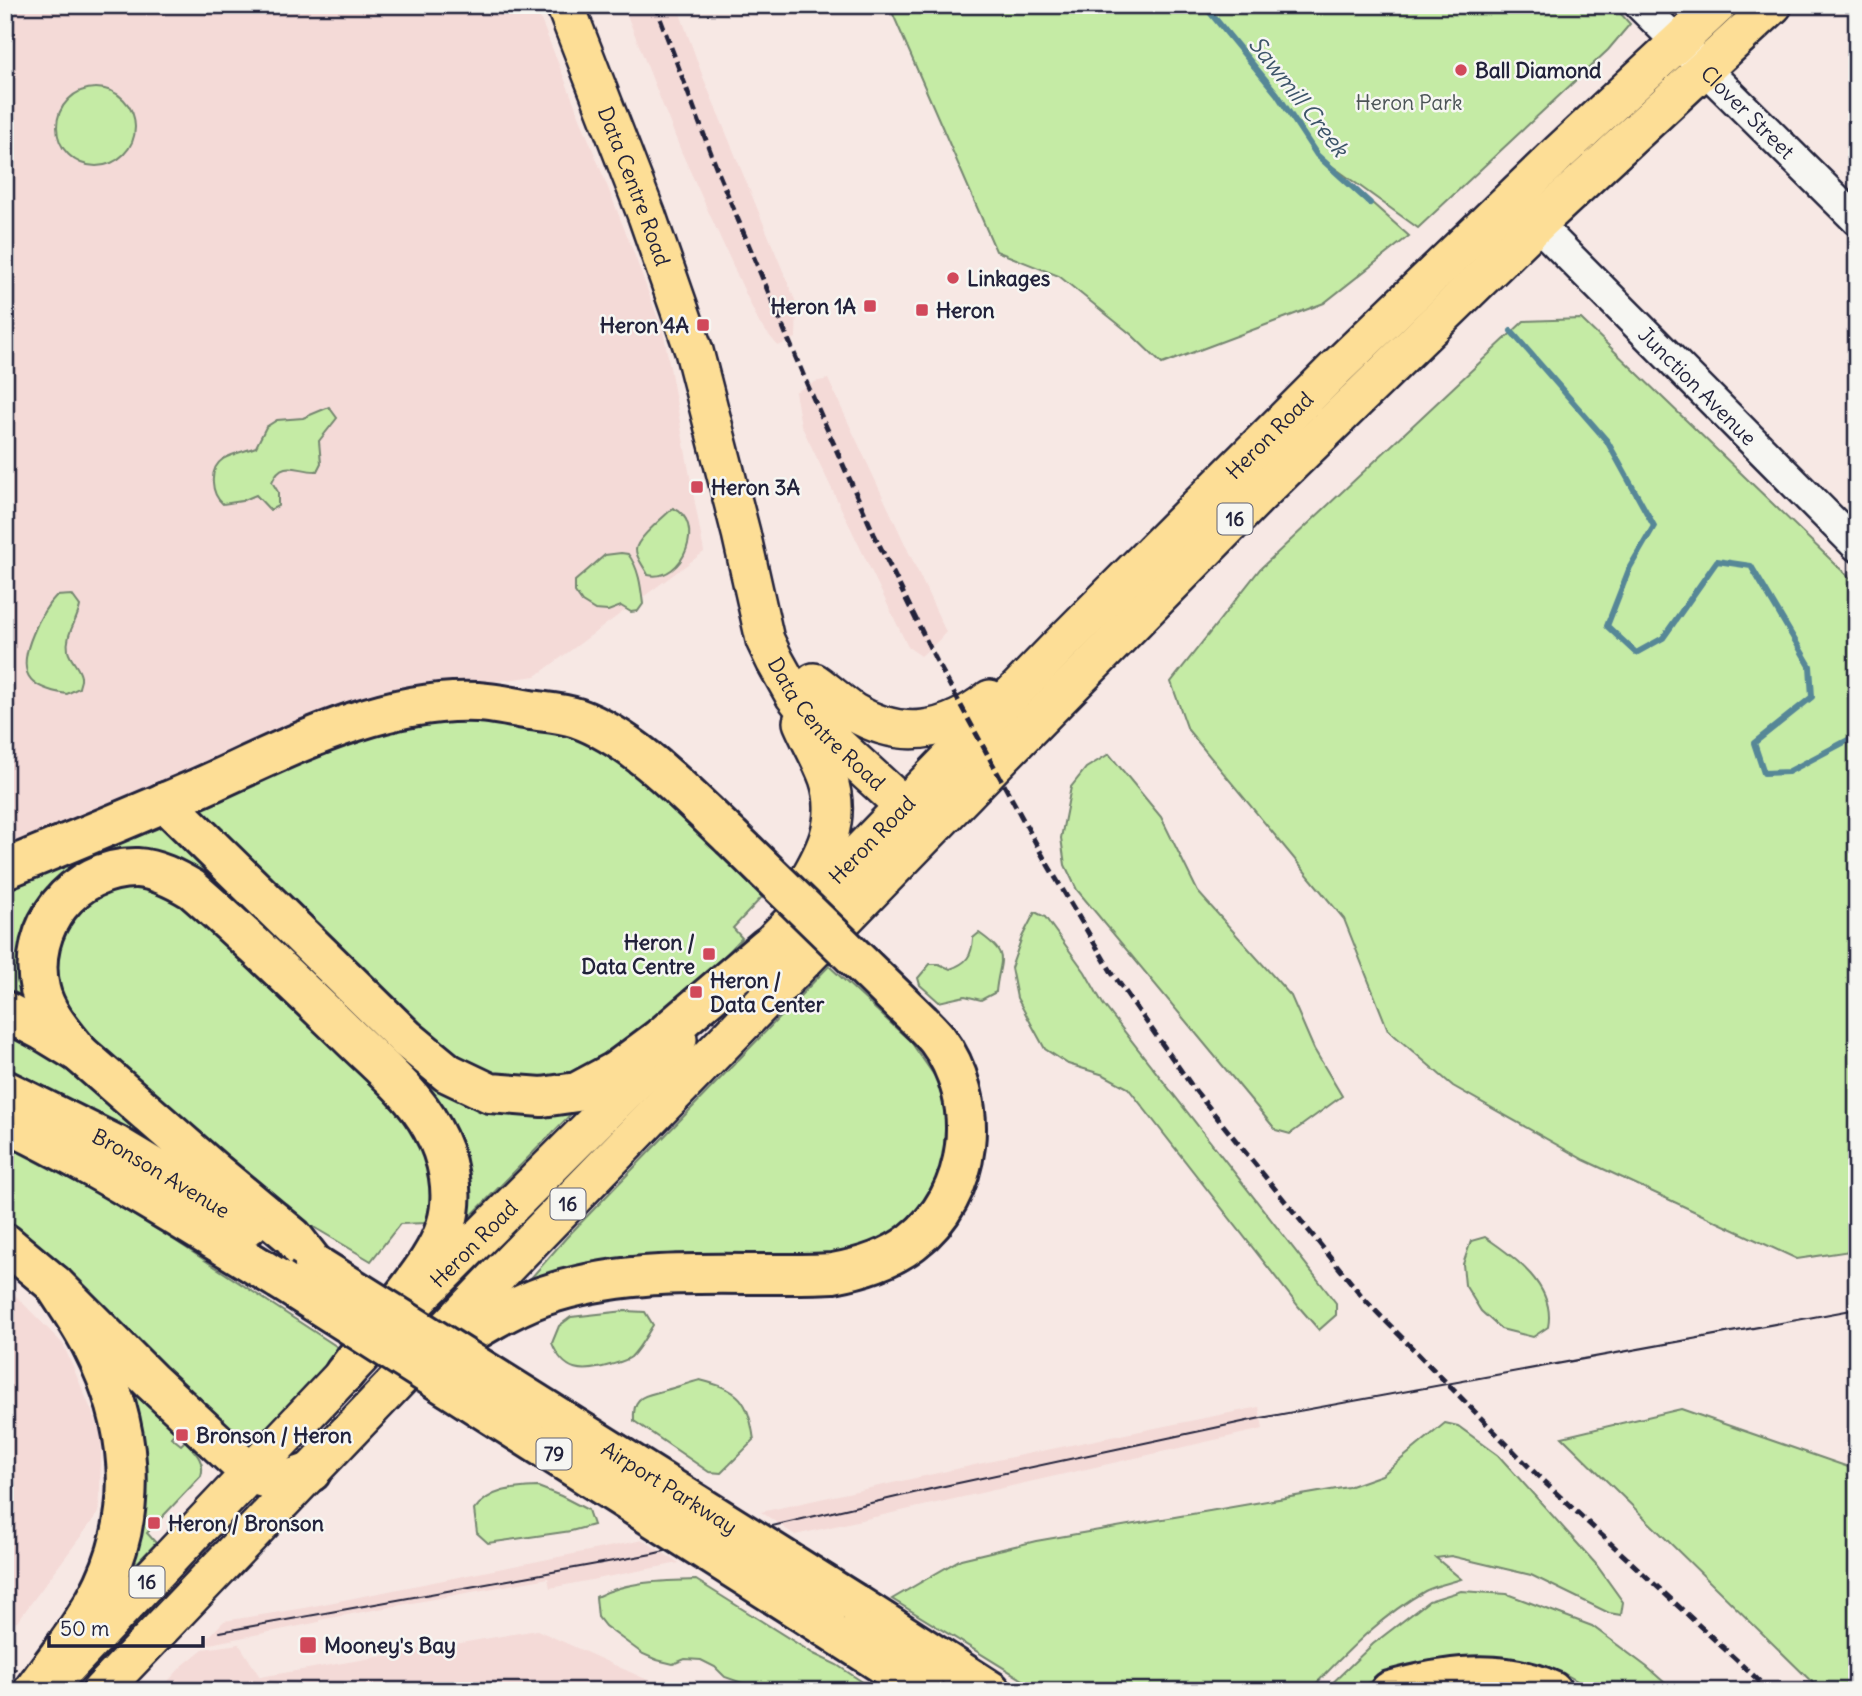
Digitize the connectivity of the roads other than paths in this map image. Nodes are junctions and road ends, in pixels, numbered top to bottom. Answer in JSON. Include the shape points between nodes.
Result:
{"nodes":[{"id":1,"x":565,"y":5,"type":"edge"},
{"id":2,"x":1640,"y":5,"type":"edge"},
{"id":3,"x":1718,"y":5,"type":"edge"},
{"id":4,"x":1773,"y":5,"type":"edge"},
{"id":5,"x":1679,"y":43,"type":"junction"},
{"id":6,"x":1705,"y":69,"type":"junction"},
{"id":7,"x":1857,"y":220,"type":"edge"},
{"id":8,"x":1537,"y":225,"type":"junction"},
{"id":9,"x":1857,"y":546,"type":"edge"},
{"id":10,"x":1060,"y":645,"type":"junction"},
{"id":11,"x":800,"y":680,"type":"junction"},
{"id":12,"x":912,"y":797,"type":"junction"},
{"id":13,"x":165,"y":802,"type":"junction"},
{"id":14,"x":939,"y":821,"type":"junction"},
{"id":15,"x":5,"y":869,"type":"edge"},
{"id":16,"x":767,"y":947,"type":"junction"},
{"id":17,"x":5,"y":1011,"type":"edge"},
{"id":18,"x":79,"y":1053,"type":"junction"},
{"id":19,"x":5,"y":1090,"type":"edge"},
{"id":20,"x":5,"y":1122,"type":"edge"},
{"id":21,"x":5,"y":1243,"type":"edge"},
{"id":22,"x":297,"y":1272,"type":"junction"},
{"id":23,"x":54,"y":1284,"type":"junction"},
{"id":24,"x":408,"y":1371,"type":"junction"},
{"id":25,"x":344,"y":1374,"type":"junction"},
{"id":26,"x":311,"y":1472,"type":"junction"},
{"id":27,"x":250,"y":1474,"type":"junction"},
{"id":28,"x":840,"y":1615,"type":"junction"},
{"id":29,"x":868,"y":1654,"type":"junction"},
{"id":30,"x":33,"y":1691,"type":"edge"},
{"id":31,"x":44,"y":1691,"type":"edge"},
{"id":32,"x":101,"y":1691,"type":"edge"},
{"id":33,"x":909,"y":1691,"type":"edge"},
{"id":34,"x":925,"y":1691,"type":"edge"},
{"id":35,"x":991,"y":1691,"type":"edge"},
{"id":36,"x":1390,"y":1691,"type":"edge"},
{"id":37,"x":1552,"y":1691,"type":"edge"}],
"edges":[{"from":1,"to":11,"type":"main road","name":"Data Centre Road","via":[[647,216],[687,332],[741,533],[794,644]]},
{"from":2,"to":5,"type":"street","name":"Clover Street"},
{"from":3,"to":5,"type":"main road","name":"Heron Road","number":"16"},
{"from":4,"to":6,"type":"main road","name":"Heron Road","number":"16"},
{"from":5,"to":6,"type":"street","name":"Clover Street"},
{"from":5,"to":10,"type":"main road","name":"Heron Road","number":"16","via":[[1347,357]]},
{"from":6,"to":7,"type":"street","name":"Clover Street"},
{"from":6,"to":8,"type":"main road","name":"Heron Road","number":"16"},
{"from":8,"to":9,"type":"street","name":"Junction Avenue"},
{"from":8,"to":14,"type":"main road","name":"Heron Road","number":"16","via":[[1258,496]]},
{"from":10,"to":11,"type":"main road","via":[[979,708],[939,727],[920,730],[874,723]]},
{"from":10,"to":12,"type":"main road","name":"Heron Road","number":"16"},
{"from":11,"to":12,"type":"main road","name":"Data Centre Road","via":[[832,705]]},
{"from":11,"to":16,"type":"main road","via":[[828,778],[833,815],[819,863]]},
{"from":12,"to":14,"type":"main road","name":"Data Centre Road"},
{"from":12,"to":16,"type":"main road","name":"Heron Road","number":"16"},
{"from":13,"to":15,"type":"highway"},
{"from":13,"to":16,"type":"highway","via":[[407,1039],[448,1073],[490,1093],[542,1097],[577,1092],[597,1083],[659,1039]]},
{"from":13,"to":24,"type":"highway","bridge":true,"via":[[339,727],[413,707],[477,702],[576,717],[643,758],[732,837],[937,1039],[958,1079],[966,1143],[954,1187],[929,1227],[912,1243],[876,1263],[833,1273],[657,1274],[595,1281],[520,1306]]},
{"from":14,"to":24,"type":"main road","name":"Heron Road","number":"16"},
{"from":16,"to":25,"type":"main road","name":"Heron Road","number":"16"},
{"from":17,"to":18,"type":"highway"},
{"from":18,"to":22,"type":"highway","via":[[293,1237]]},
{"from":18,"to":25,"type":"highway","via":[[55,1022],[40,992],[38,960],[45,927],[79,885],[93,876],[139,868],[191,889],[411,1098],[432,1128],[445,1160],[451,1194],[447,1224],[419,1275]]},
{"from":19,"to":22,"type":"highway","name":"Bronson Avenue","number":"79","via":[[116,1145]]},
{"from":20,"to":22,"type":"highway","name":"Bronson Avenue","number":"79"},
{"from":21,"to":23,"type":"highway"},
{"from":22,"to":28,"type":"highway","name":"Airport Parkway","number":"79","bridge":true},
{"from":23,"to":27,"type":"highway"},
{"from":23,"to":30,"type":"highway","via":[[92,1345],[111,1390],[128,1476],[118,1548],[103,1585]]},
{"from":24,"to":26,"type":"main road","name":"Heron Road","number":"16"},
{"from":25,"to":27,"type":"main road","name":"Heron Road","number":"16"},
{"from":26,"to":27,"type":"highway","via":[[279,1482]]},
{"from":26,"to":32,"type":"main road","name":"Heron Road","number":"16"},
{"from":27,"to":31,"type":"main road","name":"Heron Road","number":"16"},
{"from":28,"to":29,"type":"highway","name":"Airport Parkway","number":"79"},
{"from":28,"to":35,"type":"highway","name":"Airport Parkway","number":"79"},
{"from":29,"to":33,"type":"highway"},
{"from":29,"to":34,"type":"highway","name":"Airport Parkway","number":"79"},
{"from":36,"to":37,"type":"highway","via":[[1427,1681],[1495,1675]]}]}
